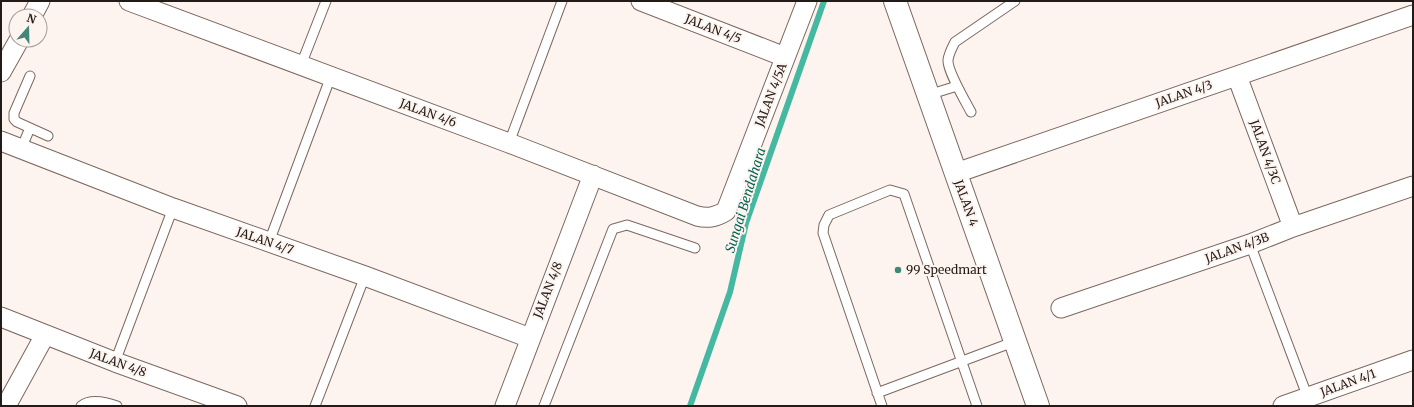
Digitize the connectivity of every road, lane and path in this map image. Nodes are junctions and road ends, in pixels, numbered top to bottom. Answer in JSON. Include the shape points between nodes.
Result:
{"nodes":[{"id":1,"x":129,"y":1,"type":"edge"},
{"id":2,"x":326,"y":1,"type":"edge"},
{"id":3,"x":562,"y":1,"type":"edge"},
{"id":4,"x":641,"y":1,"type":"edge"},
{"id":5,"x":807,"y":1,"type":"edge"},
{"id":6,"x":895,"y":1,"type":"edge"},
{"id":7,"x":1015,"y":1,"type":"edge"},
{"id":8,"x":1413,"y":15,"type":"edge"},
{"id":9,"x":14,"y":48,"type":"edge"},
{"id":10,"x":785,"y":57,"type":"junction"},
{"id":11,"x":301,"y":65,"type":"junction"},
{"id":12,"x":1,"y":72,"type":"edge"},
{"id":13,"x":30,"y":76,"type":"dead end"},
{"id":14,"x":331,"y":76,"type":"junction"},
{"id":15,"x":1237,"y":76,"type":"junction"},
{"id":16,"x":957,"y":86,"type":"junction"},
{"id":17,"x":928,"y":94,"type":"junction"},
{"id":18,"x":971,"y":112,"type":"dead end"},
{"id":19,"x":30,"y":128,"type":"junction"},
{"id":20,"x":48,"y":136,"type":"dead end"},
{"id":21,"x":1,"y":141,"type":"edge"},
{"id":22,"x":509,"y":143,"type":"junction"},
{"id":23,"x":21,"y":149,"type":"junction"},
{"id":24,"x":956,"y":173,"type":"junction"},
{"id":25,"x":593,"y":175,"type":"junction"},
{"id":26,"x":1413,"y":186,"type":"edge"},
{"id":27,"x":172,"y":208,"type":"junction"},
{"id":28,"x":726,"y":211,"type":"joint"},
{"id":29,"x":1293,"y":227,"type":"junction"},
{"id":30,"x":269,"y":242,"type":"junction"},
{"id":31,"x":1250,"y":244,"type":"junction"},
{"id":32,"x":695,"y":248,"type":"dead end"},
{"id":33,"x":365,"y":276,"type":"junction"},
{"id":34,"x":1060,"y":308,"type":"dead end"},
{"id":35,"x":1,"y":317,"type":"edge"},
{"id":36,"x":45,"y":335,"type":"junction"},
{"id":37,"x":530,"y":338,"type":"junction"},
{"id":38,"x":1016,"y":341,"type":"junction"},
{"id":39,"x":115,"y":362,"type":"junction"},
{"id":40,"x":962,"y":362,"type":"junction"},
{"id":41,"x":1412,"y":364,"type":"edge"},
{"id":42,"x":877,"y":393,"type":"junction"},
{"id":43,"x":1308,"y":398,"type":"junction"},
{"id":44,"x":547,"y":405,"type":"edge"},
{"id":45,"x":6,"y":406,"type":"edge"},
{"id":46,"x":81,"y":406,"type":"edge"},
{"id":47,"x":117,"y":406,"type":"edge"},
{"id":48,"x":237,"y":406,"type":"edge"},
{"id":49,"x":316,"y":406,"type":"edge"},
{"id":50,"x":505,"y":406,"type":"edge"},
{"id":51,"x":882,"y":406,"type":"edge"},
{"id":52,"x":977,"y":406,"type":"edge"},
{"id":53,"x":1038,"y":406,"type":"edge"},
{"id":54,"x":1284,"y":406,"type":"edge"}],
"edges":[{"from":1,"to":11,"type":"street","name":"JALAN 4/6"},
{"from":2,"to":11,"type":"lane"},
{"from":3,"to":22,"type":"lane"},
{"from":4,"to":10,"type":"street","name":"JALAN 4/5"},
{"from":5,"to":10,"type":"street","name":"JALAN 4/5A"},
{"from":6,"to":17,"type":"street","name":"JALAN 4"},
{"from":7,"to":16,"type":"lane","via":[[955,42],[949,52],[948,62]]},
{"from":8,"to":15,"type":"street","name":"JALAN 4/3"},
{"from":9,"to":12,"type":"street"},
{"from":10,"to":28,"type":"street","name":"JALAN 4/5A"},
{"from":11,"to":14,"type":"street","name":"JALAN 4/6"},
{"from":13,"to":19,"type":"lane","via":[[14,113],[14,119]]},
{"from":14,"to":22,"type":"street","name":"JALAN 4/6"},
{"from":14,"to":30,"type":"lane"},
{"from":15,"to":24,"type":"street","name":"JALAN 4/3"},
{"from":15,"to":29,"type":"street","name":"JALAN 4/3C"},
{"from":16,"to":17,"type":"lane"},
{"from":16,"to":18,"type":"lane"},
{"from":17,"to":24,"type":"street","name":"JALAN 4"},
{"from":19,"to":20,"type":"lane"},
{"from":19,"to":23,"type":"lane"},
{"from":21,"to":23,"type":"street","name":"JALAN 4/7"},
{"from":22,"to":25,"type":"street","name":"JALAN 4/6"},
{"from":23,"to":27,"type":"street","name":"JALAN 4/7"},
{"from":24,"to":38,"type":"street","name":"JALAN 4"},
{"from":25,"to":28,"type":"street","name":"JALAN 4/6","via":[[697,216],[712,217]]},
{"from":25,"to":37,"type":"street","name":"JALAN 4/8"},
{"from":26,"to":29,"type":"street","name":"JALAN 4/3B"},
{"from":27,"to":30,"type":"street","name":"JALAN 4/7"},
{"from":27,"to":39,"type":"lane"},
{"from":29,"to":31,"type":"street","name":"JALAN 4/3B"},
{"from":30,"to":33,"type":"street","name":"JALAN 4/7"},
{"from":31,"to":34,"type":"street","name":"JALAN 4/3B"},
{"from":31,"to":43,"type":"lane"},
{"from":32,"to":44,"type":"lane","via":[[626,225],[612,229]]},
{"from":33,"to":37,"type":"street","name":"JALAN 4/7"},
{"from":33,"to":49,"type":"lane"},
{"from":35,"to":36,"type":"street","name":"JALAN 4/8"},
{"from":36,"to":39,"type":"street","name":"JALAN 4/8"},
{"from":36,"to":45,"type":"street"},
{"from":37,"to":50,"type":"street","name":"JALAN 4/8"},
{"from":38,"to":40,"type":"lane"},
{"from":38,"to":53,"type":"street","name":"JALAN 4"},
{"from":39,"to":48,"type":"street","name":"JALAN 4/8"},
{"from":40,"to":42,"type":"lane"},
{"from":40,"to":42,"type":"lane","via":[[904,194],[890,190],[829,215],[824,225],[824,233]]},
{"from":40,"to":52,"type":"lane"},
{"from":41,"to":43,"type":"street","name":"JALAN 4/1"},
{"from":42,"to":51,"type":"lane"},
{"from":43,"to":54,"type":"street","name":"JALAN 4/1"},
{"from":46,"to":47,"type":"lane","via":[[94,401]]}]}
